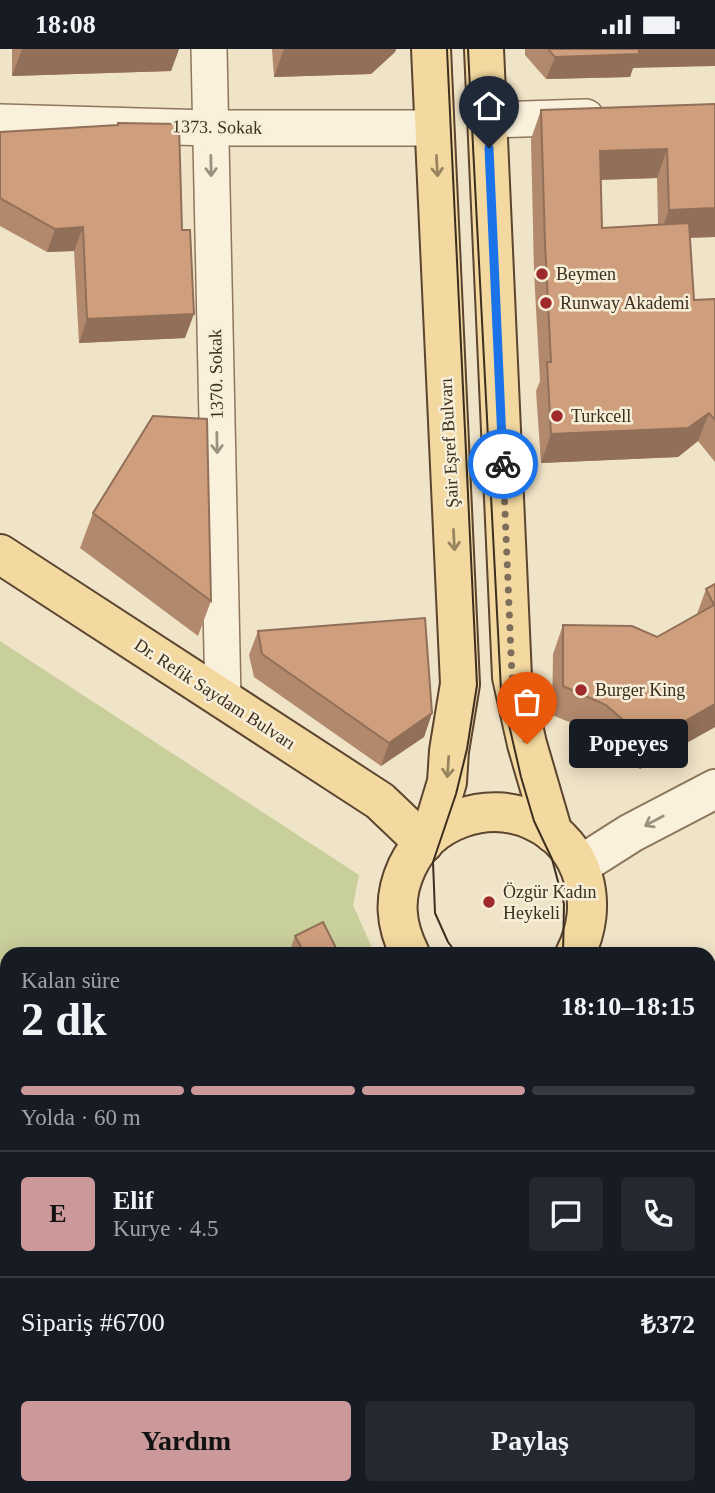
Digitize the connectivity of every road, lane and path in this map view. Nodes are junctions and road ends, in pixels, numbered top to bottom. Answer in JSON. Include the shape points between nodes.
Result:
{"nodes":[{"id":1,"x":209,"y":49,"type":"edge"},
{"id":2,"x":431,"y":49,"type":"edge"},
{"id":3,"x":484,"y":49,"type":"edge"},
{"id":4,"x":621,"y":115,"type":"edge"},
{"id":5,"x":488,"y":120,"type":"junction"},
{"id":6,"x":0,"y":122,"type":"edge"},
{"id":7,"x":210,"y":128,"type":"junction"},
{"id":8,"x":435,"y":128,"type":"junction"},
{"id":9,"x":0,"y":554,"type":"edge"},
{"id":10,"x":223,"y":699,"type":"junction"},
{"id":11,"x":708,"y":790,"type":"edge"},
{"id":12,"x":553,"y":833,"type":"junction"},
{"id":13,"x":427,"y":839,"type":"junction"},
{"id":14,"x":579,"y":866,"type":"junction"},
{"id":15,"x":406,"y":947,"type":"edge"},
{"id":16,"x":578,"y":947,"type":"edge"}],
"edges":[{"from":1,"to":7,"type":"street","name":"1370. Sokak"},
{"from":2,"to":8,"type":"main road","name":"Şair Eşref Bulvarı"},
{"from":3,"to":5,"type":"main road"},
{"from":4,"to":5,"type":"street"},
{"from":5,"to":12,"type":"main road","via":[[512,677]]},
{"from":6,"to":7,"type":"street","name":"1373. Sokak"},
{"from":7,"to":8,"type":"street","name":"1373. Sokak"},
{"from":7,"to":10,"type":"street","name":"1370. Sokak","one_way":true},
{"from":8,"to":13,"type":"main road","name":"Şair Eşref Bulvarı","one_way":true,"via":[[460,684],[447,782]]},
{"from":9,"to":10,"type":"main road","name":"Dr. Refik Saydam Bulvarı"},
{"from":10,"to":13,"type":"main road","name":"Dr. Refik Saydam Bulvarı","via":[[380,801]]},
{"from":11,"to":14,"type":"street","one_way":true},
{"from":12,"to":13,"type":"main road","via":[[508,813],[480,812],[454,820]]},
{"from":12,"to":14,"type":"main road"},
{"from":13,"to":15,"type":"main road","via":[[400,881],[397,908]]},
{"from":14,"to":16,"type":"main road","via":[[588,913]]}]}
